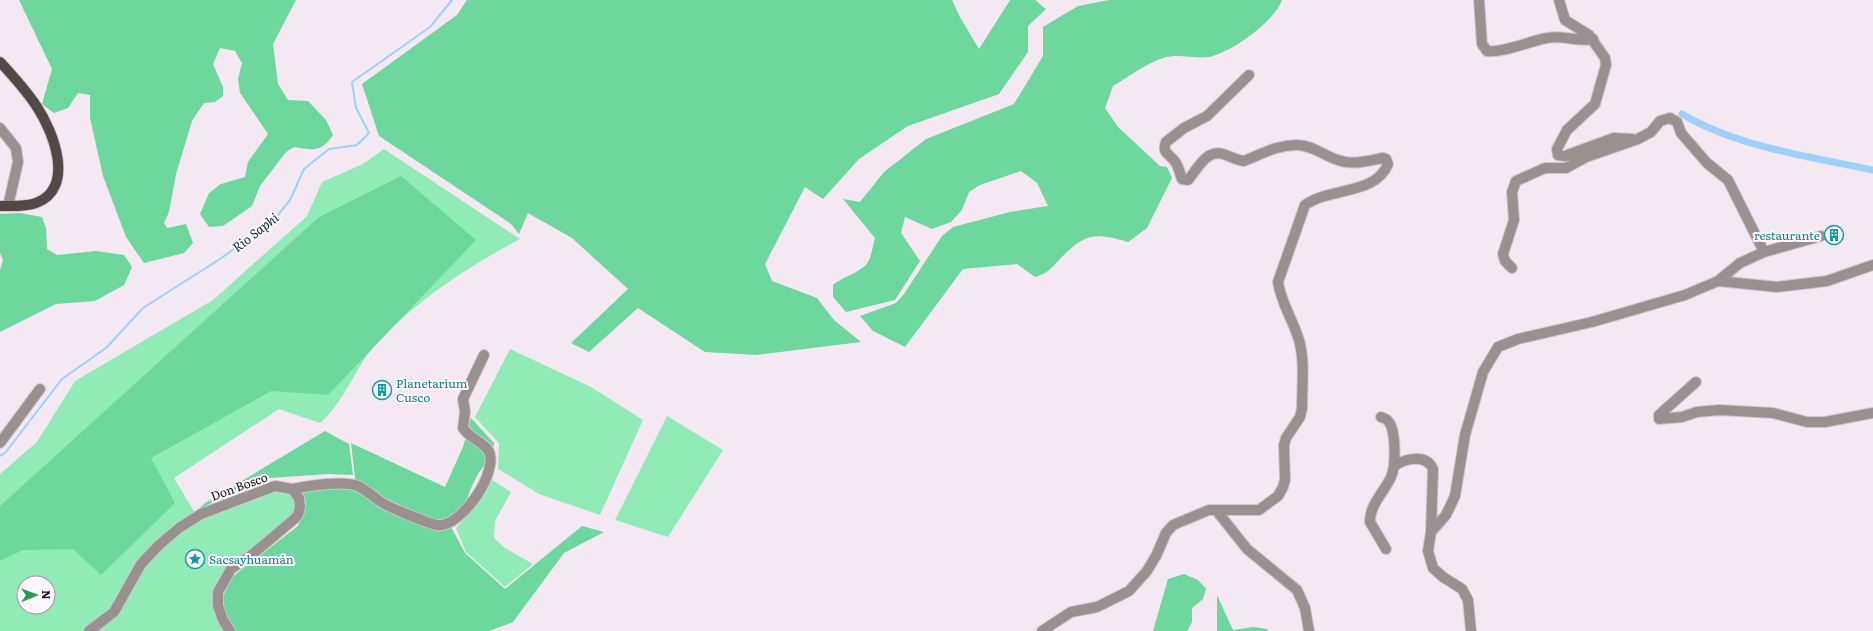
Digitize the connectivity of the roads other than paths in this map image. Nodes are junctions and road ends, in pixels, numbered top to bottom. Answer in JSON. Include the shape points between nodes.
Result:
{"nodes":[{"id":1,"x":1479,"y":0,"type":"edge"},
{"id":2,"x":1559,"y":0,"type":"edge"},
{"id":3,"x":1593,"y":39,"type":"junction"},
{"id":4,"x":0,"y":62,"type":"edge"},
{"id":5,"x":1249,"y":75,"type":"dead end"},
{"id":6,"x":0,"y":128,"type":"edge"},
{"id":7,"x":1638,"y":139,"type":"junction"},
{"id":8,"x":4,"y":206,"type":"edge"},
{"id":9,"x":1821,"y":236,"type":"dead end"},
{"id":10,"x":1764,"y":252,"type":"junction"},
{"id":11,"x":1873,"y":265,"type":"edge"},
{"id":12,"x":1512,"y":268,"type":"dead end"},
{"id":13,"x":1718,"y":281,"type":"junction"},
{"id":14,"x":484,"y":355,"type":"dead end"},
{"id":15,"x":1696,"y":382,"type":"dead end"},
{"id":16,"x":40,"y":389,"type":"dead end"},
{"id":17,"x":1873,"y":412,"type":"edge"},
{"id":18,"x":1381,"y":417,"type":"dead end"},
{"id":19,"x":0,"y":443,"type":"edge"},
{"id":20,"x":1394,"y":466,"type":"junction"},
{"id":21,"x":292,"y":489,"type":"junction"},
{"id":22,"x":1216,"y":510,"type":"junction"},
{"id":23,"x":1431,"y":532,"type":"junction"},
{"id":24,"x":1386,"y":549,"type":"dead end"},
{"id":25,"x":90,"y":631,"type":"edge"},
{"id":26,"x":230,"y":631,"type":"edge"},
{"id":27,"x":1042,"y":631,"type":"edge"},
{"id":28,"x":1309,"y":631,"type":"edge"},
{"id":29,"x":1471,"y":631,"type":"edge"}],
"edges":[{"from":1,"to":3,"type":"street","via":[[1482,44],[1487,51],[1547,38],[1566,37],[1580,41]]},
{"from":2,"to":3,"type":"street","via":[[1565,20]]},
{"from":3,"to":7,"type":"street","via":[[1605,58],[1606,65],[1595,104],[1567,130],[1557,149],[1558,155],[1565,156],[1614,138]]},
{"from":4,"to":8,"type":"main road","via":[[37,107],[51,134],[59,169],[56,185],[37,203]]},
{"from":5,"to":22,"type":"street","via":[[1207,116],[1184,128],[1166,142],[1164,151],[1175,161],[1182,179],[1188,180],[1200,163],[1214,153],[1244,161],[1262,151],[1292,145],[1307,146],[1348,163],[1383,158],[1388,164],[1380,177],[1369,185],[1332,193],[1305,205],[1278,282],[1280,294],[1298,339],[1301,358],[1302,408],[1300,417],[1284,445],[1283,487],[1278,496],[1259,510]]},
{"from":6,"to":8,"type":"street","via":[[16,148],[18,162]]},
{"from":7,"to":10,"type":"street","via":[[1651,132],[1660,121],[1674,119],[1681,133],[1707,163],[1728,180]]},
{"from":7,"to":12,"type":"street","via":[[1586,157],[1566,168],[1545,168],[1516,181],[1512,192],[1514,220],[1503,254],[1505,261]]},
{"from":9,"to":10,"type":"street"},
{"from":10,"to":13,"type":"street","via":[[1740,264]]},
{"from":11,"to":13,"type":"street","via":[[1827,281],[1777,287]]},
{"from":13,"to":23,"type":"street","via":[[1685,295],[1592,322],[1518,339],[1498,347],[1483,372],[1465,435],[1455,496],[1446,515]]},
{"from":14,"to":21,"type":"street","name":"Don Bosco","via":[[463,399],[463,428],[468,435],[488,449],[491,461],[472,503],[450,523],[438,525],[383,503],[358,486],[327,483]]},
{"from":15,"to":17,"type":"street","via":[[1659,416],[1659,419],[1719,410],[1773,414],[1807,422],[1825,422]]},
{"from":16,"to":19,"type":"street"},
{"from":18,"to":20,"type":"street","via":[[1389,422],[1392,429]]},
{"from":20,"to":23,"type":"street","via":[[1417,459],[1423,459],[1430,464],[1433,470]]},
{"from":20,"to":24,"type":"street","via":[[1369,516],[1372,527]]},
{"from":21,"to":25,"type":"street","name":"Don Bosco","via":[[275,486],[201,514],[179,528],[141,564],[114,612]]},
{"from":21,"to":26,"type":"street","via":[[299,498],[298,514],[232,569],[218,592],[218,606]]},
{"from":22,"to":27,"type":"street","via":[[1204,512],[1173,525],[1166,533],[1147,570],[1129,591],[1097,607],[1071,612]]},
{"from":22,"to":28,"type":"street","via":[[1247,549],[1297,590],[1305,608]]},
{"from":23,"to":29,"type":"street","via":[[1428,551],[1433,568],[1462,589],[1468,600]]}]}
